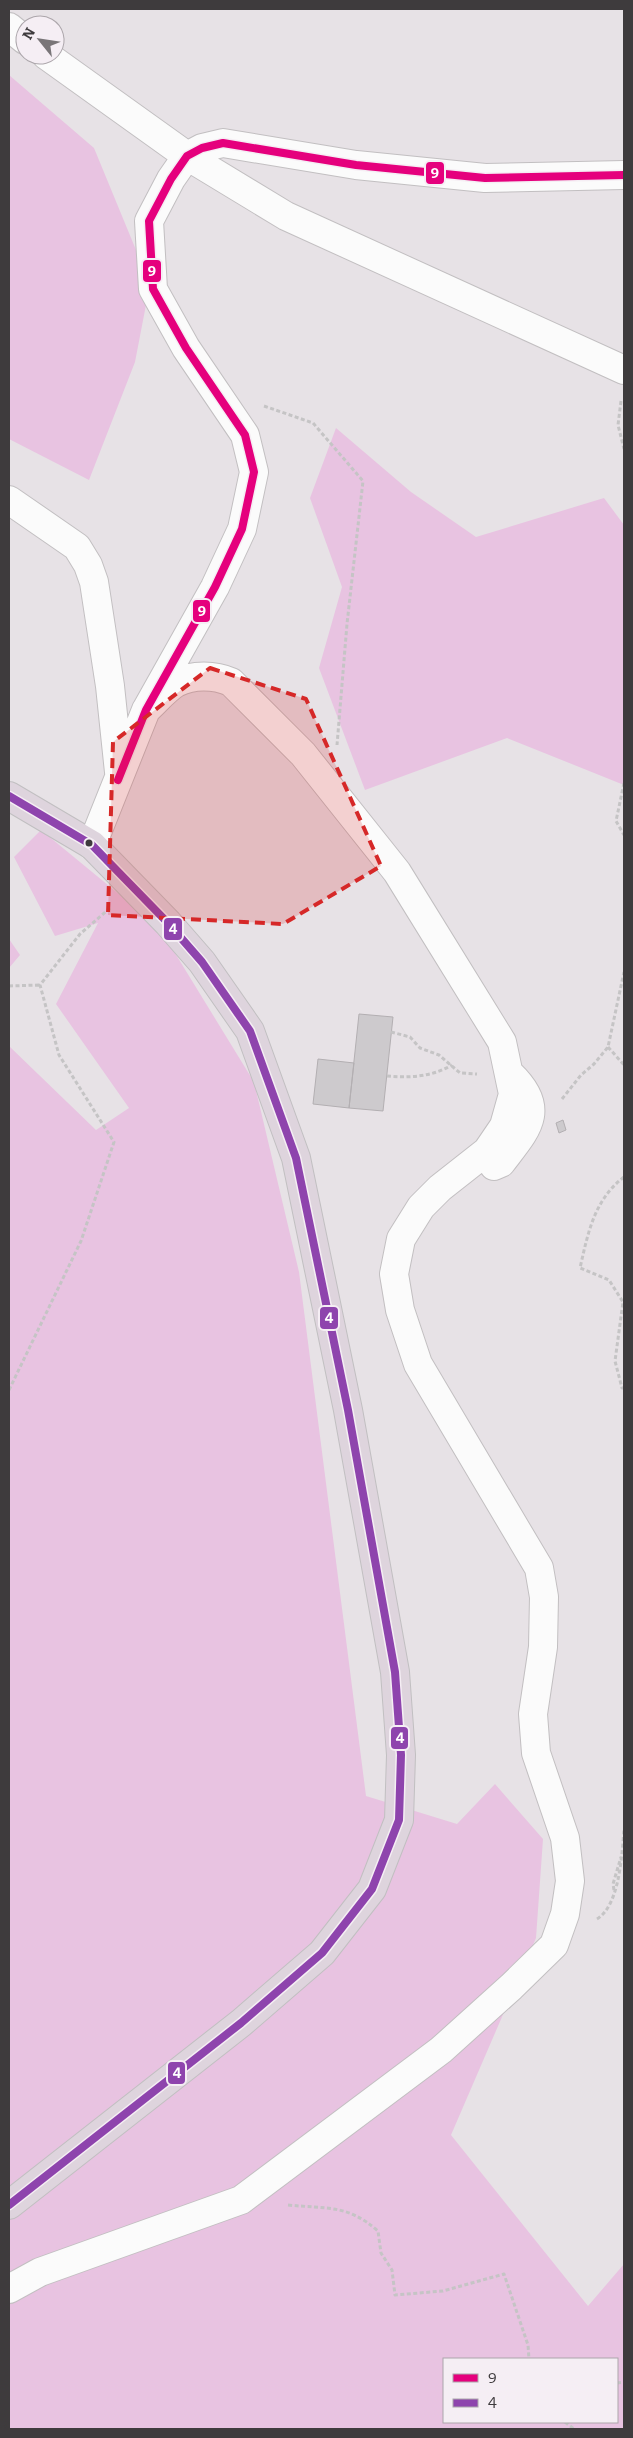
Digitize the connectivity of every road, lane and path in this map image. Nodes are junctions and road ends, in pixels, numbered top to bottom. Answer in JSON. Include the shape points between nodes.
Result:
{"nodes":[{"id":1,"x":60,"y":65,"type":"edge"},
{"id":2,"x":187,"y":156,"type":"junction"},
{"id":3,"x":624,"y":175,"type":"edge"},
{"id":4,"x":624,"y":370,"type":"edge"},
{"id":5,"x":622,"y":398,"type":"dead end"},
{"id":6,"x":258,"y":404,"type":"dead end"},
{"id":7,"x":624,"y":449,"type":"edge"},
{"id":8,"x":9,"y":500,"type":"edge"},
{"id":9,"x":146,"y":710,"type":"junction"},
{"id":10,"x":120,"y":776,"type":"junction"},
{"id":11,"x":322,"y":779,"type":"junction"},
{"id":12,"x":624,"y":783,"type":"edge"},
{"id":13,"x":9,"y":796,"type":"edge"},
{"id":14,"x":624,"y":835,"type":"edge"},
{"id":15,"x":92,"y":845,"type":"junction"},
{"id":16,"x":143,"y":896,"type":"junction"},
{"id":17,"x":624,"y":972,"type":"edge"},
{"id":18,"x":40,"y":985,"type":"junction"},
{"id":19,"x":9,"y":986,"type":"edge"},
{"id":20,"x":391,"y":1032,"type":"dead end"},
{"id":21,"x":608,"y":1047,"type":"junction"},
{"id":22,"x":452,"y":1065,"type":"junction"},
{"id":23,"x":624,"y":1065,"type":"edge"},
{"id":24,"x":497,"y":1074,"type":"junction"},
{"id":25,"x":387,"y":1076,"type":"dead end"},
{"id":26,"x":557,"y":1106,"type":"dead end"},
{"id":27,"x":624,"y":1177,"type":"edge"},
{"id":28,"x":624,"y":1388,"type":"edge"},
{"id":29,"x":9,"y":1390,"type":"edge"},
{"id":30,"x":624,"y":1829,"type":"edge"},
{"id":31,"x":621,"y":1857,"type":"junction"},
{"id":32,"x":617,"y":1884,"type":"dead end"},
{"id":33,"x":614,"y":1891,"type":"dead end"},
{"id":34,"x":241,"y":2200,"type":"junction"},
{"id":35,"x":9,"y":2205,"type":"edge"},
{"id":36,"x":9,"y":2289,"type":"edge"},
{"id":37,"x":529,"y":2358,"type":"edge"}],
"edges":[{"from":1,"to":2,"type":"street"},
{"from":2,"to":3,"type":"street","via":[[223,143],[356,165],[485,178]]},
{"from":2,"to":4,"type":"street","via":[[286,216]]},
{"from":2,"to":9,"type":"street","via":[[171,178],[149,221],[153,289],[186,348],[244,436],[254,472],[242,529],[211,595]]},
{"from":5,"to":7,"type":"path","via":[[618,425]]},
{"from":6,"to":11,"type":"path","via":[[313,422],[363,482],[346,624],[336,764]]},
{"from":8,"to":10,"type":"street","via":[[77,547],[88,565],[94,582],[108,668]]},
{"from":9,"to":10,"type":"street"},
{"from":9,"to":11,"type":"street","via":[[177,683],[217,676],[231,682],[303,754]]},
{"from":10,"to":15,"type":"street"},
{"from":11,"to":24,"type":"street","via":[[397,872],[502,1042]]},
{"from":12,"to":14,"type":"path","via":[[616,821]]},
{"from":13,"to":15,"type":"highway"},
{"from":15,"to":16,"type":"highway"},
{"from":16,"to":18,"type":"path","via":[[114,904],[80,934]]},
{"from":16,"to":35,"type":"highway","via":[[202,962],[250,1031],[296,1158],[348,1410],[395,1672],[401,1755],[399,1820],[372,1889],[322,1952],[241,2023]]},
{"from":17,"to":21,"type":"path"},
{"from":18,"to":19,"type":"path"},
{"from":18,"to":29,"type":"path","via":[[59,1055],[114,1142],[81,1241]]},
{"from":20,"to":22,"type":"path","via":[[410,1037],[420,1048],[439,1054]]},
{"from":21,"to":23,"type":"path"},
{"from":21,"to":26,"type":"path"},
{"from":22,"to":24,"type":"path","via":[[460,1073]]},
{"from":22,"to":25,"type":"path","via":[[441,1072],[408,1078]]},
{"from":24,"to":34,"type":"street","via":[[513,1094],[504,1126],[487,1151],[420,1207],[401,1239],[394,1274],[400,1310],[418,1364],[539,1568],[544,1607],[543,1647],[533,1714],[536,1754],[565,1838],[570,1880],[565,1914],[554,1945],[448,2044]]},
{"from":27,"to":28,"type":"path","via":[[609,1188],[590,1227],[580,1268],[609,1280],[624,1302],[615,1360]]},
{"from":30,"to":31,"type":"path"},
{"from":31,"to":32,"type":"path"},
{"from":31,"to":33,"type":"path"},
{"from":34,"to":36,"type":"street","via":[[40,2272]]},
{"from":34,"to":37,"type":"path","via":[[334,2208],[363,2218],[378,2231],[381,2253],[392,2270],[395,2295],[444,2291],[504,2274],[528,2344]]}]}
